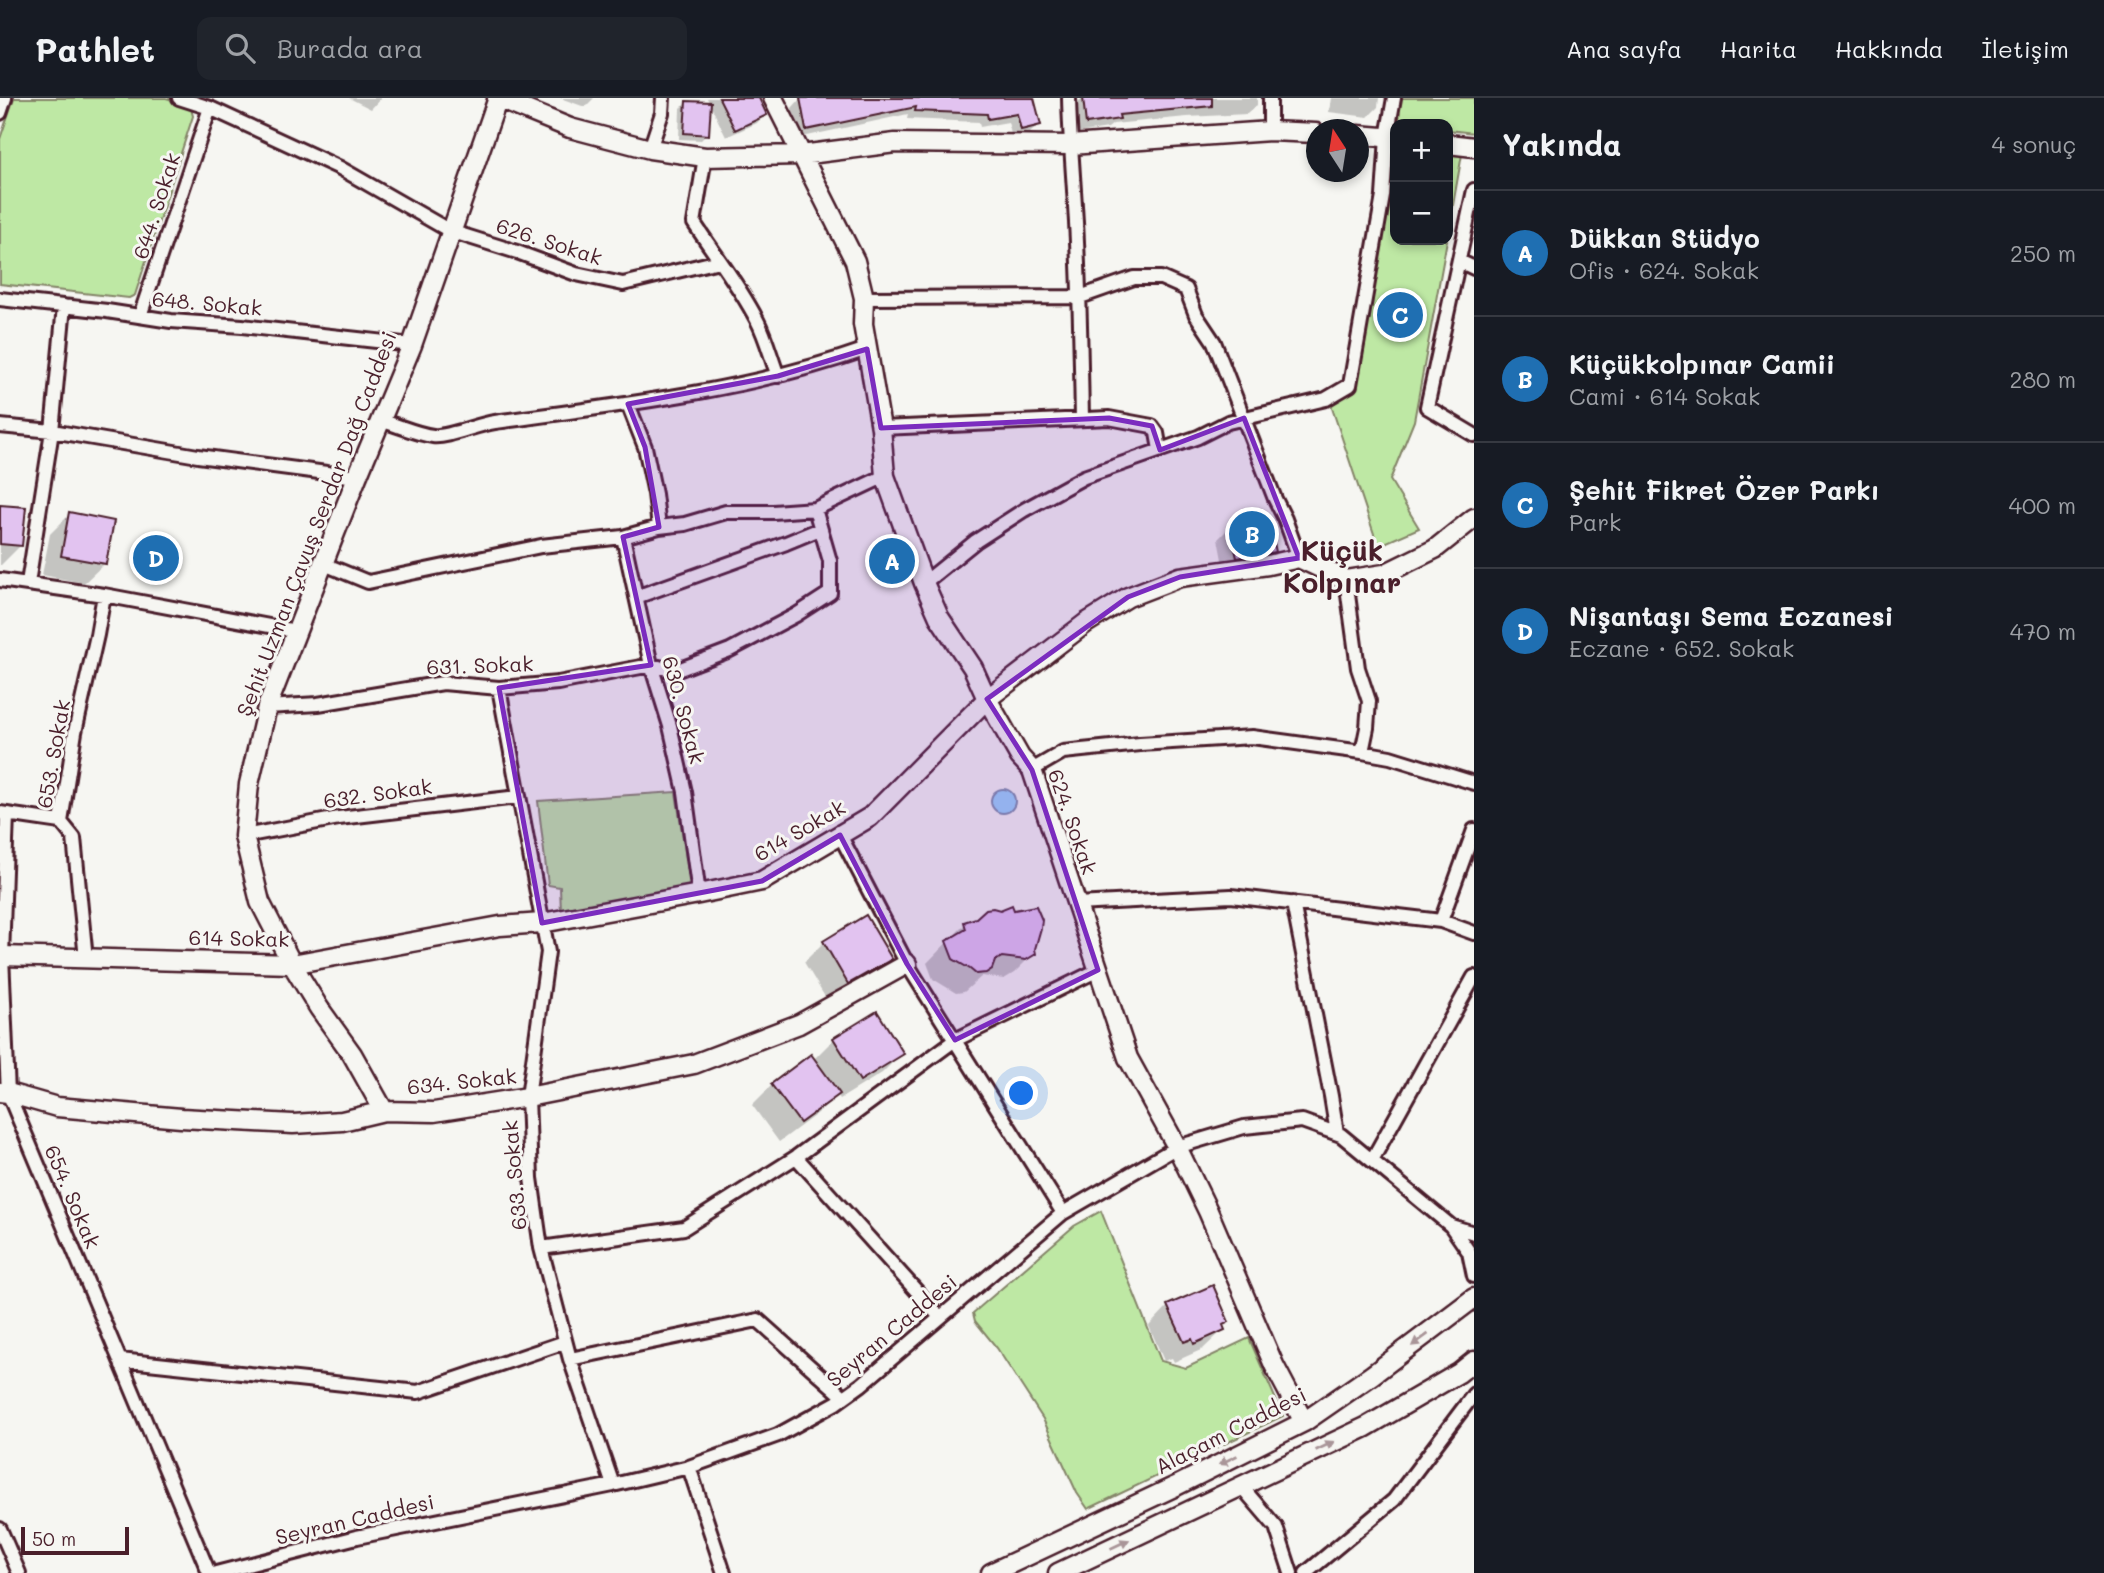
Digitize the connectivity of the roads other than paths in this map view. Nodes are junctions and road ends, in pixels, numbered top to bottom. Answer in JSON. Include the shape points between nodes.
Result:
{"nodes":[{"id":1,"x":5,"y":98,"type":"edge"},
{"id":2,"x":179,"y":98,"type":"edge"},
{"id":3,"x":498,"y":98,"type":"edge"},
{"id":4,"x":663,"y":98,"type":"edge"},
{"id":5,"x":773,"y":98,"type":"edge"},
{"id":6,"x":1069,"y":98,"type":"edge"},
{"id":7,"x":1270,"y":98,"type":"edge"},
{"id":8,"x":1394,"y":98,"type":"edge"},
{"id":9,"x":210,"y":108,"type":"junction"},
{"id":10,"x":0,"y":113,"type":"edge"},
{"id":11,"x":1392,"y":119,"type":"edge"},
{"id":12,"x":1270,"y":131,"type":"junction"},
{"id":13,"x":1306,"y":133,"type":"edge"},
{"id":14,"x":1369,"y":136,"type":"edge"},
{"id":15,"x":1390,"y":137,"type":"edge"},
{"id":16,"x":1390,"y":144,"type":"edge"},
{"id":17,"x":1453,"y":144,"type":"edge"},
{"id":18,"x":1070,"y":145,"type":"junction"},
{"id":19,"x":1474,"y":146,"type":"edge"},
{"id":20,"x":650,"y":149,"type":"junction"},
{"id":21,"x":801,"y":155,"type":"junction"},
{"id":22,"x":705,"y":157,"type":"junction"},
{"id":23,"x":1474,"y":190,"type":"edge"},
{"id":24,"x":450,"y":231,"type":"junction"},
{"id":25,"x":719,"y":261,"type":"junction"},
{"id":26,"x":1459,"y":261,"type":"junction"},
{"id":27,"x":1474,"y":268,"type":"edge"},
{"id":28,"x":864,"y":298,"type":"junction"},
{"id":29,"x":1080,"y":298,"type":"junction"},
{"id":30,"x":0,"y":299,"type":"edge"},
{"id":31,"x":64,"y":306,"type":"junction"},
{"id":32,"x":140,"y":316,"type":"junction"},
{"id":33,"x":412,"y":345,"type":"junction"},
{"id":34,"x":867,"y":349,"type":"junction"},
{"id":35,"x":778,"y":376,"type":"junction"},
{"id":36,"x":628,"y":404,"type":"junction"},
{"id":37,"x":1244,"y":418,"type":"junction"},
{"id":38,"x":1082,"y":419,"type":"junction"},
{"id":39,"x":382,"y":421,"type":"junction"},
{"id":40,"x":0,"y":426,"type":"edge"},
{"id":41,"x":881,"y":428,"type":"junction"},
{"id":42,"x":52,"y":432,"type":"junction"},
{"id":43,"x":1474,"y":435,"type":"edge"},
{"id":44,"x":1160,"y":450,"type":"junction"},
{"id":45,"x":885,"y":476,"type":"junction"},
{"id":46,"x":357,"y":477,"type":"junction"},
{"id":47,"x":815,"y":509,"type":"junction"},
{"id":48,"x":1474,"y":518,"type":"edge"},
{"id":49,"x":659,"y":527,"type":"junction"},
{"id":50,"x":820,"y":529,"type":"junction"},
{"id":51,"x":623,"y":537,"type":"junction"},
{"id":52,"x":1298,"y":558,"type":"junction"},
{"id":53,"x":324,"y":564,"type":"junction"},
{"id":54,"x":0,"y":580,"type":"edge"},
{"id":55,"x":1346,"y":580,"type":"junction"},
{"id":56,"x":28,"y":583,"type":"junction"},
{"id":57,"x":924,"y":583,"type":"junction"},
{"id":58,"x":104,"y":595,"type":"junction"},
{"id":59,"x":636,"y":597,"type":"junction"},
{"id":60,"x":296,"y":631,"type":"junction"},
{"id":61,"x":651,"y":665,"type":"junction"},
{"id":62,"x":499,"y":688,"type":"junction"},
{"id":63,"x":987,"y":699,"type":"junction"},
{"id":64,"x":267,"y":707,"type":"junction"},
{"id":65,"x":1362,"y":752,"type":"junction"},
{"id":66,"x":1032,"y":770,"type":"junction"},
{"id":67,"x":1474,"y":783,"type":"edge"},
{"id":68,"x":518,"y":797,"type":"junction"},
{"id":69,"x":4,"y":813,"type":"edge"},
{"id":70,"x":61,"y":822,"type":"junction"},
{"id":71,"x":1474,"y":830,"type":"edge"},
{"id":72,"x":840,"y":835,"type":"junction"},
{"id":73,"x":243,"y":836,"type":"junction"},
{"id":74,"x":699,"y":894,"type":"junction"},
{"id":75,"x":1293,"y":903,"type":"junction"},
{"id":76,"x":1076,"y":904,"type":"junction"},
{"id":77,"x":1441,"y":921,"type":"junction"},
{"id":78,"x":542,"y":923,"type":"junction"},
{"id":79,"x":1474,"y":933,"type":"edge"},
{"id":80,"x":2,"y":956,"type":"junction"},
{"id":81,"x":86,"y":959,"type":"junction"},
{"id":82,"x":292,"y":964,"type":"junction"},
{"id":83,"x":907,"y":964,"type":"junction"},
{"id":84,"x":1098,"y":970,"type":"junction"},
{"id":85,"x":1474,"y":977,"type":"edge"},
{"id":86,"x":955,"y":1040,"type":"junction"},
{"id":87,"x":4,"y":1093,"type":"edge"},
{"id":88,"x":528,"y":1097,"type":"junction"},
{"id":89,"x":384,"y":1111,"type":"junction"},
{"id":90,"x":1337,"y":1133,"type":"junction"},
{"id":91,"x":1177,"y":1147,"type":"junction"},
{"id":92,"x":796,"y":1157,"type":"junction"},
{"id":93,"x":1372,"y":1160,"type":"junction"},
{"id":94,"x":1063,"y":1213,"type":"junction"},
{"id":95,"x":1451,"y":1226,"type":"junction"},
{"id":96,"x":1474,"y":1233,"type":"edge"},
{"id":97,"x":541,"y":1248,"type":"junction"},
{"id":98,"x":1472,"y":1255,"type":"edge"},
{"id":99,"x":1474,"y":1276,"type":"edge"},
{"id":100,"x":1474,"y":1282,"type":"edge"},
{"id":101,"x":1470,"y":1302,"type":"edge"},
{"id":102,"x":939,"y":1316,"type":"junction"},
{"id":103,"x":565,"y":1342,"type":"junction"},
{"id":104,"x":570,"y":1359,"type":"junction"},
{"id":105,"x":120,"y":1360,"type":"junction"},
{"id":106,"x":1474,"y":1361,"type":"edge"},
{"id":107,"x":1474,"y":1394,"type":"edge"},
{"id":108,"x":844,"y":1397,"type":"junction"},
{"id":109,"x":1304,"y":1422,"type":"junction"},
{"id":110,"x":689,"y":1467,"type":"junction"},
{"id":111,"x":613,"y":1485,"type":"junction"},
{"id":112,"x":1241,"y":1486,"type":"junction"},
{"id":113,"x":0,"y":1529,"type":"edge"},
{"id":114,"x":1068,"y":1571,"type":"edge"},
{"id":115,"x":19,"y":1573,"type":"edge"},
{"id":116,"x":209,"y":1573,"type":"edge"},
{"id":117,"x":216,"y":1573,"type":"edge"},
{"id":118,"x":724,"y":1573,"type":"edge"},
{"id":119,"x":991,"y":1573,"type":"edge"},
{"id":120,"x":1291,"y":1573,"type":"edge"},
{"id":121,"x":1306,"y":1573,"type":"edge"}],
"edges":[{"from":1,"to":10,"type":"street"},
{"from":2,"to":9,"type":"street","name":"626. Sokak"},
{"from":3,"to":20,"type":"street","via":[[570,128]]},
{"from":3,"to":24,"type":"street","name":"Şehit Uzman Çavuş Serdar Dağ Caddesi"},
{"from":4,"to":20,"type":"street"},
{"from":5,"to":21,"type":"street","name":"624. Sokak"},
{"from":6,"to":18,"type":"street"},
{"from":7,"to":12,"type":"street"},
{"from":8,"to":11,"type":"street"},
{"from":9,"to":24,"type":"street","name":"626. Sokak","via":[[340,168]]},
{"from":9,"to":32,"type":"street","name":"644. Sokak"},
{"from":12,"to":13,"type":"street"},
{"from":12,"to":18,"type":"street"},
{"from":14,"to":15,"type":"street"},
{"from":16,"to":37,"type":"street","via":[[1350,385],[1326,399]]},
{"from":17,"to":19,"type":"street"},
{"from":18,"to":21,"type":"street","via":[[895,143]]},
{"from":18,"to":29,"type":"street"},
{"from":20,"to":22,"type":"street"},
{"from":21,"to":22,"type":"street"},
{"from":21,"to":28,"type":"street","name":"624. Sokak","via":[[855,261]]},
{"from":22,"to":25,"type":"street","via":[[694,223]]},
{"from":23,"to":26,"type":"street"},
{"from":24,"to":25,"type":"street","name":"626. Sokak","via":[[576,274],[624,284]]},
{"from":24,"to":33,"type":"street","name":"Şehit Uzman Çavuş Serdar Dağ Caddesi"},
{"from":25,"to":35,"type":"street","via":[[758,322]]},
{"from":26,"to":27,"type":"street"},
{"from":26,"to":43,"type":"street","via":[[1427,407]]},
{"from":28,"to":29,"type":"street"},
{"from":28,"to":34,"type":"street","name":"624. Sokak"},
{"from":29,"to":37,"type":"street","via":[[1134,278],[1161,278],[1186,289],[1214,342]]},
{"from":29,"to":38,"type":"street"},
{"from":30,"to":31,"type":"street","name":"648. Sokak"},
{"from":31,"to":32,"type":"street","name":"648. Sokak"},
{"from":31,"to":42,"type":"street"},
{"from":32,"to":33,"type":"street","name":"648. Sokak"},
{"from":33,"to":39,"type":"street","name":"Şehit Uzman Çavuş Serdar Dağ Caddesi"},
{"from":34,"to":35,"type":"street"},
{"from":34,"to":41,"type":"street","name":"624. Sokak"},
{"from":35,"to":36,"type":"street"},
{"from":36,"to":39,"type":"street","via":[[490,422],[435,437]]},
{"from":36,"to":49,"type":"street","via":[[645,447]]},
{"from":37,"to":44,"type":"street"},
{"from":37,"to":52,"type":"street"},
{"from":38,"to":41,"type":"street"},
{"from":38,"to":44,"type":"street","via":[[1109,418],[1152,426]]},
{"from":39,"to":46,"type":"street","name":"Şehit Uzman Çavuş Serdar Dağ Caddesi"},
{"from":40,"to":42,"type":"street"},
{"from":41,"to":45,"type":"street","name":"624. Sokak"},
{"from":42,"to":46,"type":"street"},
{"from":42,"to":56,"type":"street"},
{"from":44,"to":57,"type":"street","via":[[1084,477],[1024,510],[975,541]]},
{"from":45,"to":47,"type":"street"},
{"from":45,"to":57,"type":"street","name":"624. Sokak"},
{"from":46,"to":53,"type":"street","name":"Şehit Uzman Çavuş Serdar Dağ Caddesi"},
{"from":47,"to":49,"type":"street","via":[[726,512]]},
{"from":47,"to":50,"type":"street"},
{"from":48,"to":55,"type":"street","via":[[1435,550],[1384,574]]},
{"from":49,"to":51,"type":"street"},
{"from":50,"to":59,"type":"street"},
{"from":50,"to":61,"type":"street","name":"631. Sokak","via":[[830,561],[830,593],[730,650],[675,671]]},
{"from":51,"to":53,"type":"street","via":[[541,546],[368,582]]},
{"from":51,"to":59,"type":"street","name":"630. Sokak"},
{"from":52,"to":55,"type":"street"},
{"from":52,"to":63,"type":"street","name":"614 Sokak","via":[[1180,577],[1128,597],[1086,623]]},
{"from":53,"to":60,"type":"street","name":"Şehit Uzman Çavuş Serdar Dağ Caddesi"},
{"from":54,"to":56,"type":"street"},
{"from":55,"to":65,"type":"street","via":[[1358,668],[1368,702]]},
{"from":56,"to":58,"type":"street"},
{"from":57,"to":63,"type":"street","name":"624. Sokak"},
{"from":58,"to":60,"type":"street"},
{"from":58,"to":70,"type":"street","name":"653. Sokak"},
{"from":59,"to":61,"type":"street","name":"630. Sokak"},
{"from":60,"to":64,"type":"street","name":"Şehit Uzman Çavuş Serdar Dağ Caddesi"},
{"from":61,"to":62,"type":"street","name":"631. Sokak","via":[[558,683]]},
{"from":61,"to":74,"type":"street","name":"630. Sokak","via":[[685,792]]},
{"from":62,"to":64,"type":"street","name":"631. Sokak","via":[[443,683],[318,704]]},
{"from":62,"to":68,"type":"street","name":"633. Sokak"},
{"from":63,"to":66,"type":"street","name":"624. Sokak"},
{"from":63,"to":72,"type":"street","name":"614 Sokak","via":[[870,817]]},
{"from":64,"to":73,"type":"street","name":"Şehit Uzman Çavuş Serdar Dağ Caddesi","via":[[249,784]]},
{"from":65,"to":66,"type":"street","via":[[1252,737],[1063,752]]},
{"from":65,"to":67,"type":"street"},
{"from":66,"to":76,"type":"street","name":"624. Sokak"},
{"from":68,"to":73,"type":"street","name":"632. Sokak","via":[[339,818]]},
{"from":68,"to":78,"type":"street","name":"633. Sokak"},
{"from":69,"to":70,"type":"street"},
{"from":69,"to":80,"type":"street","name":"654. Sokak"},
{"from":70,"to":81,"type":"street","name":"653. Sokak","via":[[74,838]]},
{"from":71,"to":77,"type":"street"},
{"from":72,"to":74,"type":"street","name":"614 Sokak","via":[[762,881]]},
{"from":72,"to":83,"type":"street"},
{"from":73,"to":82,"type":"street","name":"Şehit Uzman Çavuş Serdar Dağ Caddesi","via":[[260,902]]},
{"from":74,"to":78,"type":"street","name":"614 Sokak"},
{"from":75,"to":76,"type":"street","via":[[1231,896]]},
{"from":75,"to":77,"type":"street"},
{"from":75,"to":90,"type":"street"},
{"from":76,"to":84,"type":"street","name":"624. Sokak"},
{"from":77,"to":79,"type":"street"},
{"from":78,"to":82,"type":"street","name":"614 Sokak","via":[[500,926]]},
{"from":78,"to":88,"type":"street","name":"633. Sokak","via":[[548,952]]},
{"from":80,"to":81,"type":"street","name":"614 Sokak"},
{"from":80,"to":87,"type":"street","name":"654. Sokak"},
{"from":81,"to":82,"type":"street","name":"614 Sokak"},
{"from":82,"to":89,"type":"street","name":"Şehit Uzman Çavuş Serdar Dağ Caddesi"},
{"from":83,"to":86,"type":"street"},
{"from":83,"to":88,"type":"street","name":"634. Sokak","via":[[799,1024],[694,1064]]},
{"from":84,"to":86,"type":"street"},
{"from":84,"to":91,"type":"street","name":"624. Sokak","via":[[1128,1058]]},
{"from":85,"to":93,"type":"street"},
{"from":86,"to":92,"type":"street"},
{"from":86,"to":94,"type":"street"},
{"from":87,"to":89,"type":"street","name":"634. Sokak","via":[[57,1107],[293,1124],[342,1121]]},
{"from":87,"to":105,"type":"street","name":"654. Sokak"},
{"from":88,"to":89,"type":"street","name":"634. Sokak","via":[[434,1112]]},
{"from":88,"to":97,"type":"street","name":"633. Sokak","via":[[531,1178]]},
{"from":90,"to":91,"type":"street","name":"Seyran Caddesi","via":[[1302,1121],[1244,1127]]},
{"from":90,"to":93,"type":"street","name":"Seyran Caddesi"},
{"from":91,"to":94,"type":"street","name":"Seyran Caddesi"},
{"from":91,"to":109,"type":"street","name":"624. Sokak"},
{"from":92,"to":97,"type":"street","via":[[684,1228]]},
{"from":92,"to":102,"type":"street"},
{"from":93,"to":95,"type":"street","name":"Seyran Caddesi"},
{"from":94,"to":102,"type":"street","name":"Seyran Caddesi"},
{"from":95,"to":96,"type":"street","name":"Seyran Caddesi"},
{"from":95,"to":98,"type":"street","name":"Seyran Caddesi"},
{"from":97,"to":103,"type":"street","name":"633. Sokak"},
{"from":98,"to":99,"type":"street","name":"Seyran Caddesi"},
{"from":100,"to":101,"type":"street"},
{"from":101,"to":109,"type":"street","name":"Alaçam Caddesi","one_way":true},
{"from":102,"to":108,"type":"street","name":"Seyran Caddesi"},
{"from":103,"to":104,"type":"street","name":"633. Sokak"},
{"from":103,"to":105,"type":"street","via":[[418,1392]]},
{"from":104,"to":108,"type":"street","via":[[758,1320]]},
{"from":104,"to":111,"type":"street","name":"633. Sokak"},
{"from":105,"to":116,"type":"street","name":"654. Sokak"},
{"from":112,"to":106,"type":"street","one_way":true,"via":[[1366,1427]]},
{"from":107,"to":121,"type":"street","via":[[1394,1500]]},
{"from":108,"to":110,"type":"street","name":"Seyran Caddesi","via":[[778,1434]]},
{"from":109,"to":119,"type":"street","name":"Alaçam Caddesi","one_way":true},
{"from":110,"to":111,"type":"street","name":"Seyran Caddesi"},
{"from":110,"to":118,"type":"street"},
{"from":111,"to":117,"type":"street","name":"Seyran Caddesi","via":[[357,1538]]},
{"from":114,"to":112,"type":"street","one_way":true},
{"from":112,"to":120,"type":"street","via":[[1276,1527]]},
{"from":113,"to":115,"type":"street"}]}
